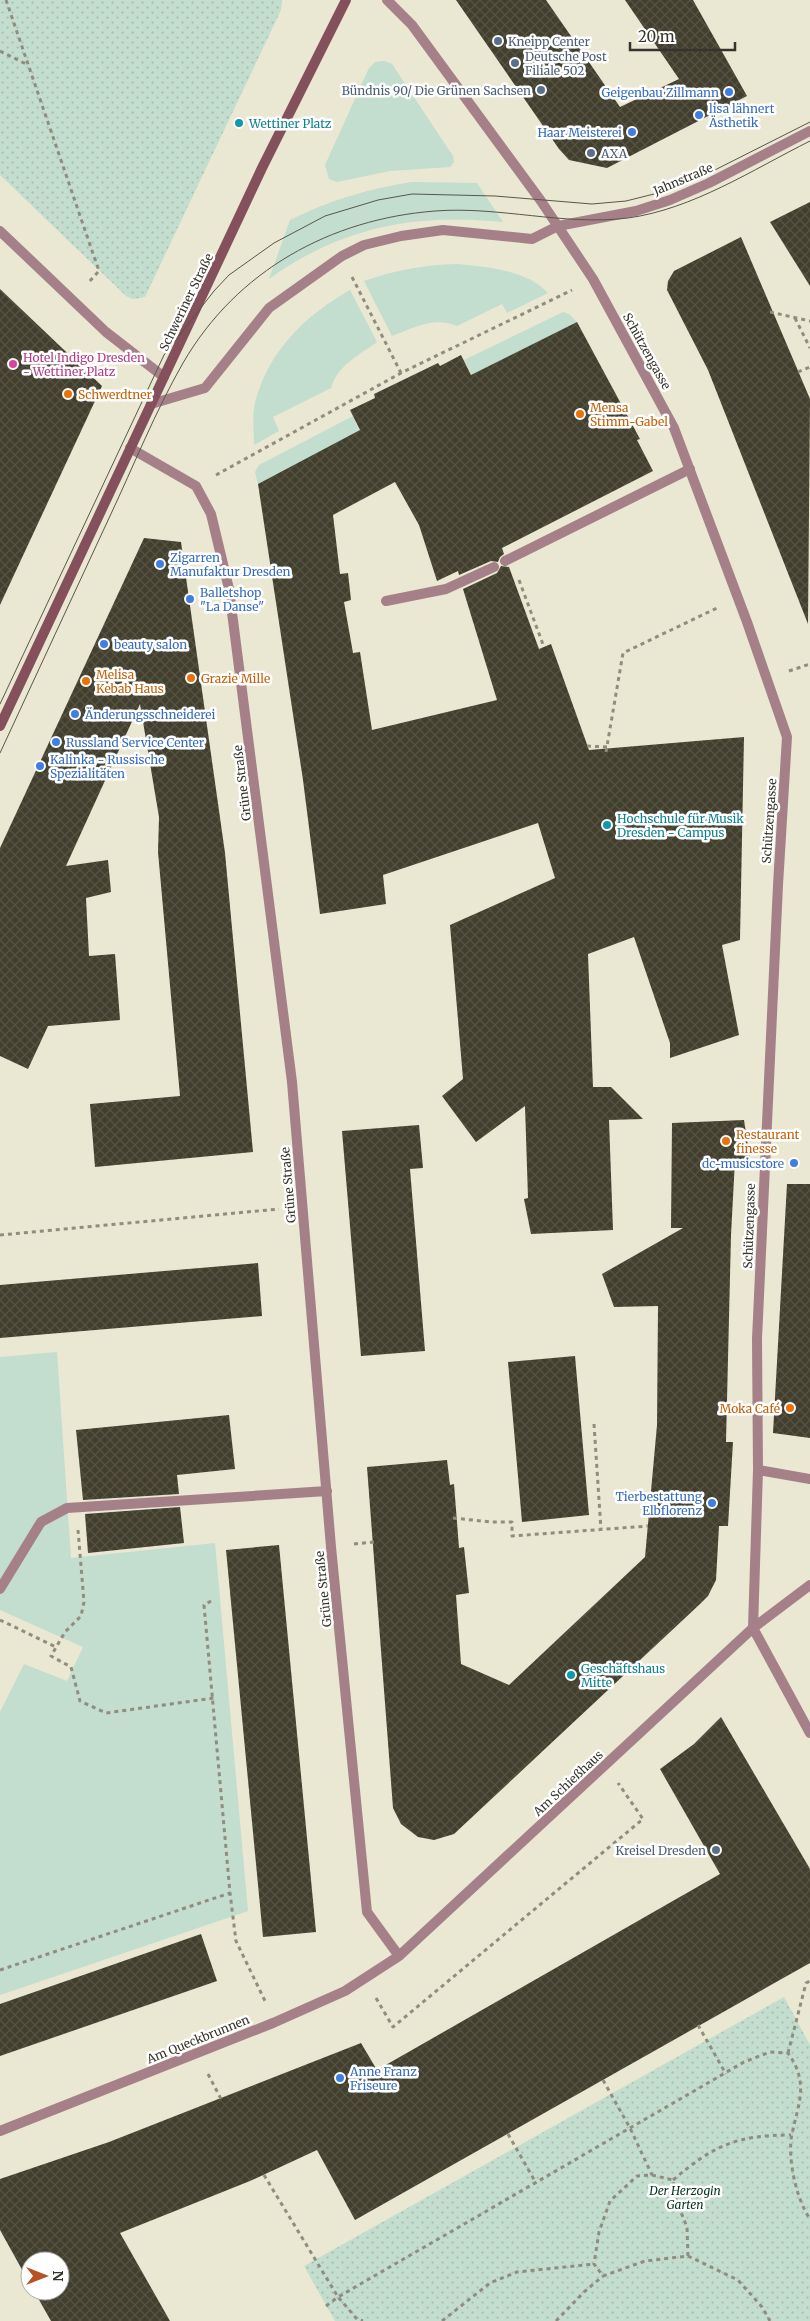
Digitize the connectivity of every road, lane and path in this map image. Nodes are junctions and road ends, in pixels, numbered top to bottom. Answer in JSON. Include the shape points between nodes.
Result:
{"nodes":[{"id":1,"x":6,"y":0,"type":"edge"},
{"id":2,"x":346,"y":0,"type":"edge"},
{"id":3,"x":387,"y":0,"type":"edge"},
{"id":4,"x":0,"y":51,"type":"edge"},
{"id":5,"x":29,"y":65,"type":"junction"},
{"id":6,"x":810,"y":131,"type":"edge"},
{"id":7,"x":558,"y":226,"type":"junction"},
{"id":8,"x":0,"y":232,"type":"edge"},
{"id":9,"x":342,"y":256,"type":"junction"},
{"id":10,"x":593,"y":279,"type":"junction"},
{"id":11,"x":72,"y":300,"type":"junction"},
{"id":12,"x":770,"y":312,"type":"dead end"},
{"id":13,"x":795,"y":318,"type":"junction"},
{"id":14,"x":810,"y":321,"type":"edge"},
{"id":15,"x":810,"y":348,"type":"edge"},
{"id":16,"x":810,"y":367,"type":"edge"},
{"id":17,"x":798,"y":372,"type":"dead end"},
{"id":18,"x":400,"y":373,"type":"junction"},
{"id":19,"x":164,"y":377,"type":"junction"},
{"id":20,"x":151,"y":404,"type":"junction"},
{"id":21,"x":130,"y":448,"type":"junction"},
{"id":22,"x":690,"y":469,"type":"junction"},
{"id":23,"x":196,"y":486,"type":"junction"},
{"id":24,"x":508,"y":560,"type":"joint"},
{"id":25,"x":494,"y":567,"type":"dead end"},
{"id":26,"x":738,"y":598,"type":"junction"},
{"id":27,"x":386,"y":601,"type":"dead end"},
{"id":28,"x":544,"y":647,"type":"dead end"},
{"id":29,"x":0,"y":726,"type":"edge"},
{"id":30,"x":587,"y":746,"type":"dead end"},
{"id":31,"x":607,"y":747,"type":"junction"},
{"id":32,"x":606,"y":752,"type":"dead end"},
{"id":33,"x":302,"y":1206,"type":"junction"},
{"id":34,"x":0,"y":1235,"type":"edge"},
{"id":35,"x":594,"y":1424,"type":"dead end"},
{"id":36,"x":758,"y":1470,"type":"junction"},
{"id":37,"x":810,"y":1479,"type":"edge"},
{"id":38,"x":327,"y":1491,"type":"junction"},
{"id":39,"x":76,"y":1508,"type":"junction"},
{"id":40,"x":453,"y":1518,"type":"dead end"},
{"id":41,"x":648,"y":1526,"type":"dead end"},
{"id":42,"x":602,"y":1530,"type":"junction"},
{"id":43,"x":810,"y":1585,"type":"edge"},
{"id":44,"x":0,"y":1589,"type":"edge"},
{"id":45,"x":211,"y":1601,"type":"dead end"},
{"id":46,"x":0,"y":1620,"type":"edge"},
{"id":47,"x":753,"y":1628,"type":"junction"},
{"id":48,"x":56,"y":1647,"type":"junction"},
{"id":49,"x":214,"y":1698,"type":"junction"},
{"id":50,"x":810,"y":1733,"type":"edge"},
{"id":51,"x":606,"y":1765,"type":"junction"},
{"id":52,"x":230,"y":1893,"type":"junction"},
{"id":53,"x":399,"y":1956,"type":"junction"},
{"id":54,"x":0,"y":1970,"type":"edge"},
{"id":55,"x":364,"y":1978,"type":"junction"},
{"id":56,"x":810,"y":1981,"type":"edge"},
{"id":57,"x":273,"y":2023,"type":"junction"},
{"id":58,"x":698,"y":2025,"type":"dead end"},
{"id":59,"x":788,"y":2053,"type":"junction"},
{"id":60,"x":726,"y":2074,"type":"junction"},
{"id":61,"x":603,"y":2080,"type":"dead end"},
{"id":62,"x":630,"y":2128,"type":"junction"},
{"id":63,"x":0,"y":2131,"type":"edge"},
{"id":64,"x":508,"y":2134,"type":"dead end"},
{"id":65,"x":791,"y":2135,"type":"junction"},
{"id":66,"x":264,"y":2175,"type":"dead end"},
{"id":67,"x":652,"y":2175,"type":"junction"},
{"id":68,"x":673,"y":2180,"type":"junction"},
{"id":69,"x":536,"y":2183,"type":"junction"},
{"id":70,"x":810,"y":2219,"type":"edge"},
{"id":71,"x":688,"y":2256,"type":"junction"},
{"id":72,"x":594,"y":2264,"type":"junction"},
{"id":73,"x":603,"y":2276,"type":"junction"},
{"id":74,"x":338,"y":2298,"type":"junction"},
{"id":75,"x":326,"y":2306,"type":"dead end"},
{"id":76,"x":363,"y":2321,"type":"edge"},
{"id":77,"x":442,"y":2321,"type":"edge"},
{"id":78,"x":556,"y":2321,"type":"edge"},
{"id":79,"x":770,"y":2321,"type":"edge"}],
"edges":[{"from":1,"to":5,"type":"path"},
{"from":2,"to":19,"type":"street","name":"Schweriner Straße","via":[[262,168]]},
{"from":3,"to":7,"type":"street","via":[[412,25]]},
{"from":4,"to":5,"type":"path"},
{"from":5,"to":11,"type":"path","via":[[99,271]]},
{"from":6,"to":7,"type":"street","name":"Jahnstraße","via":[[670,200],[636,211]]},
{"from":7,"to":9,"type":"street","via":[[532,239],[443,230],[364,245]]},
{"from":7,"to":10,"type":"street","name":"Schützengasse"},
{"from":8,"to":11,"type":"street"},
{"from":9,"to":18,"type":"path"},
{"from":9,"to":20,"type":"street","via":[[269,308],[205,388]]},
{"from":10,"to":18,"type":"path"},
{"from":10,"to":22,"type":"street","name":"Schützengasse","via":[[674,428]]},
{"from":11,"to":19,"type":"street"},
{"from":12,"to":13,"type":"path"},
{"from":13,"to":14,"type":"path"},
{"from":13,"to":15,"type":"path"},
{"from":16,"to":17,"type":"path"},
{"from":18,"to":23,"type":"path"},
{"from":19,"to":20,"type":"street","name":"Schweriner Straße"},
{"from":20,"to":21,"type":"street","name":"Schweriner Straße"},
{"from":21,"to":23,"type":"street"},
{"from":21,"to":29,"type":"street","name":"Schweriner Straße"},
{"from":22,"to":24,"type":"street"},
{"from":22,"to":26,"type":"street","name":"Schützengasse"},
{"from":23,"to":33,"type":"street","name":"Grüne Straße","via":[[211,514],[218,540],[236,637],[292,1082]]},
{"from":24,"to":28,"type":"path"},
{"from":25,"to":27,"type":"street","via":[[446,589]]},
{"from":26,"to":31,"type":"path","via":[[623,653]]},
{"from":26,"to":36,"type":"street","name":"Schützengasse","via":[[787,737],[757,1339]]},
{"from":30,"to":31,"type":"path"},
{"from":31,"to":32,"type":"path"},
{"from":33,"to":34,"type":"path"},
{"from":33,"to":38,"type":"street","name":"Grüne Straße"},
{"from":35,"to":42,"type":"path"},
{"from":36,"to":37,"type":"street"},
{"from":36,"to":47,"type":"street"},
{"from":38,"to":39,"type":"street"},
{"from":38,"to":53,"type":"street","name":"Grüne Straße","via":[[367,1912]]},
{"from":39,"to":44,"type":"street","via":[[67,1508],[41,1522]]},
{"from":39,"to":48,"type":"path","via":[[84,1602],[81,1616]]},
{"from":40,"to":42,"type":"path","via":[[512,1522],[512,1536]]},
{"from":41,"to":42,"type":"path"},
{"from":43,"to":47,"type":"street","name":"Am Schießhaus"},
{"from":45,"to":49,"type":"path","via":[[204,1605]]},
{"from":46,"to":48,"type":"path"},
{"from":47,"to":50,"type":"street"},
{"from":47,"to":51,"type":"street","name":"Am Schießhaus"},
{"from":48,"to":49,"type":"path","via":[[51,1656],[71,1668],[80,1701],[106,1713]]},
{"from":49,"to":52,"type":"path"},
{"from":51,"to":53,"type":"street","name":"Am Schießhaus"},
{"from":51,"to":55,"type":"path","via":[[642,1819],[394,2027]]},
{"from":52,"to":54,"type":"path"},
{"from":52,"to":57,"type":"path","via":[[236,1941],[262,1991]]},
{"from":53,"to":55,"type":"street","name":"Am Queckbrunnen"},
{"from":55,"to":57,"type":"street","name":"Am Queckbrunnen","via":[[345,1991]]},
{"from":56,"to":59,"type":"path","via":[[806,1983]]},
{"from":57,"to":63,"type":"street","name":"Am Queckbrunnen"},
{"from":58,"to":60,"type":"path"},
{"from":59,"to":60,"type":"path","via":[[770,2052],[744,2062]]},
{"from":59,"to":65,"type":"path","via":[[798,2067],[802,2086]]},
{"from":60,"to":62,"type":"path"},
{"from":61,"to":62,"type":"path"},
{"from":62,"to":67,"type":"path"},
{"from":62,"to":69,"type":"path"},
{"from":64,"to":69,"type":"path"},
{"from":65,"to":68,"type":"path","via":[[766,2135],[729,2142],[698,2159]]},
{"from":65,"to":70,"type":"path","via":[[794,2180]]},
{"from":66,"to":74,"type":"path"},
{"from":67,"to":68,"type":"path"},
{"from":67,"to":72,"type":"path","via":[[637,2176],[610,2202],[599,2232]]},
{"from":68,"to":71,"type":"path","via":[[676,2200],[687,2227]]},
{"from":69,"to":74,"type":"path"},
{"from":71,"to":73,"type":"path","via":[[645,2261]]},
{"from":71,"to":79,"type":"path","via":[[738,2280]]},
{"from":72,"to":73,"type":"path"},
{"from":72,"to":77,"type":"path","via":[[516,2272],[490,2284]]},
{"from":73,"to":78,"type":"path"},
{"from":74,"to":75,"type":"path"},
{"from":74,"to":76,"type":"path","via":[[357,2319]]}]}
